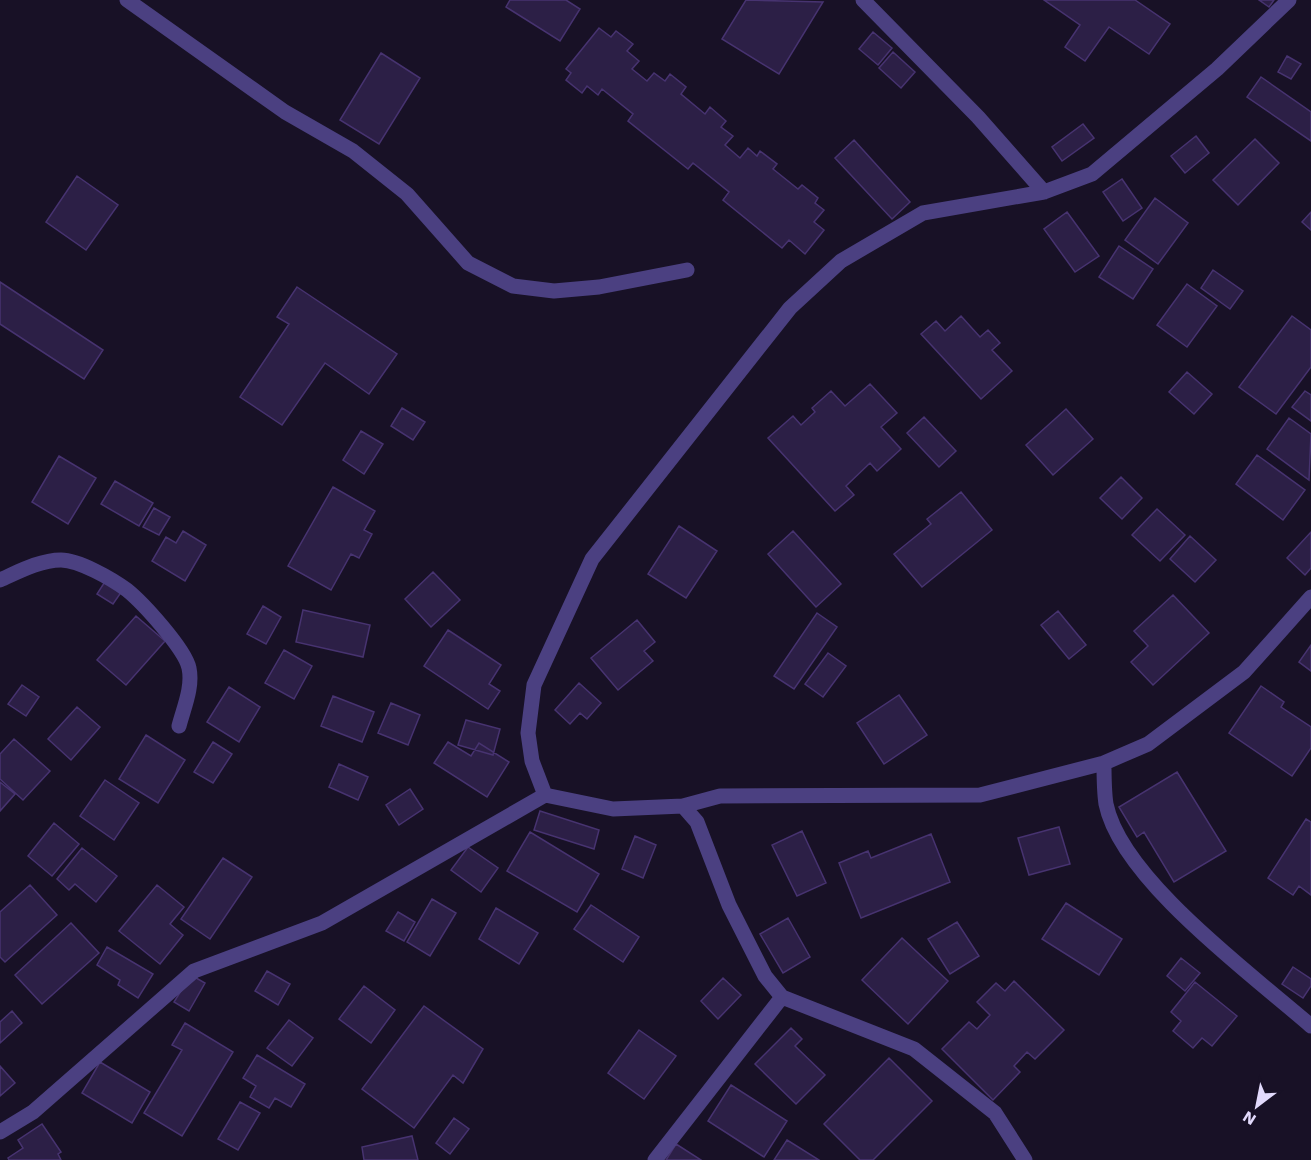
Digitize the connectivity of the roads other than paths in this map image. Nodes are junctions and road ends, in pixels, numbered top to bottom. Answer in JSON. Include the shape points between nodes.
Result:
{"nodes":[{"id":1,"x":127,"y":0,"type":"edge"},
{"id":2,"x":863,"y":0,"type":"edge"},
{"id":3,"x":1289,"y":0,"type":"edge"},
{"id":4,"x":1044,"y":192,"type":"junction"},
{"id":5,"x":687,"y":270,"type":"dead end"},
{"id":6,"x":0,"y":580,"type":"edge"},
{"id":7,"x":1311,"y":597,"type":"edge"},
{"id":8,"x":179,"y":726,"type":"dead end"},
{"id":9,"x":1104,"y":763,"type":"junction"},
{"id":10,"x":545,"y":795,"type":"junction"},
{"id":11,"x":683,"y":806,"type":"junction"},
{"id":12,"x":782,"y":997,"type":"junction"},
{"id":13,"x":1311,"y":1026,"type":"edge"},
{"id":14,"x":0,"y":1132,"type":"edge"},
{"id":15,"x":655,"y":1160,"type":"edge"},
{"id":16,"x":1025,"y":1160,"type":"edge"}],
"edges":[{"from":1,"to":5,"type":"street","via":[[285,112],[353,151],[406,194],[468,263],[513,286],[554,291]]},
{"from":2,"to":4,"type":"street","via":[[978,117]]},
{"from":3,"to":4,"type":"street","via":[[1217,69],[1092,174]]},
{"from":4,"to":10,"type":"street","via":[[923,213],[841,261],[790,308],[592,559],[534,685],[528,733],[532,760]]},
{"from":6,"to":8,"type":"street","via":[[31,566],[61,560],[101,574],[128,591],[171,638],[189,665],[191,681]]},
{"from":7,"to":9,"type":"street","via":[[1244,672],[1148,744]]},
{"from":9,"to":11,"type":"street","via":[[980,795],[720,796]]},
{"from":9,"to":13,"type":"street","via":[[1106,806],[1125,848],[1186,919]]},
{"from":10,"to":11,"type":"street","via":[[613,809]]},
{"from":10,"to":14,"type":"street","via":[[322,922],[194,971],[33,1112]]},
{"from":11,"to":12,"type":"street","via":[[697,822],[729,905],[765,976]]},
{"from":12,"to":15,"type":"street"},
{"from":12,"to":16,"type":"street","via":[[914,1049],[995,1113]]}]}
